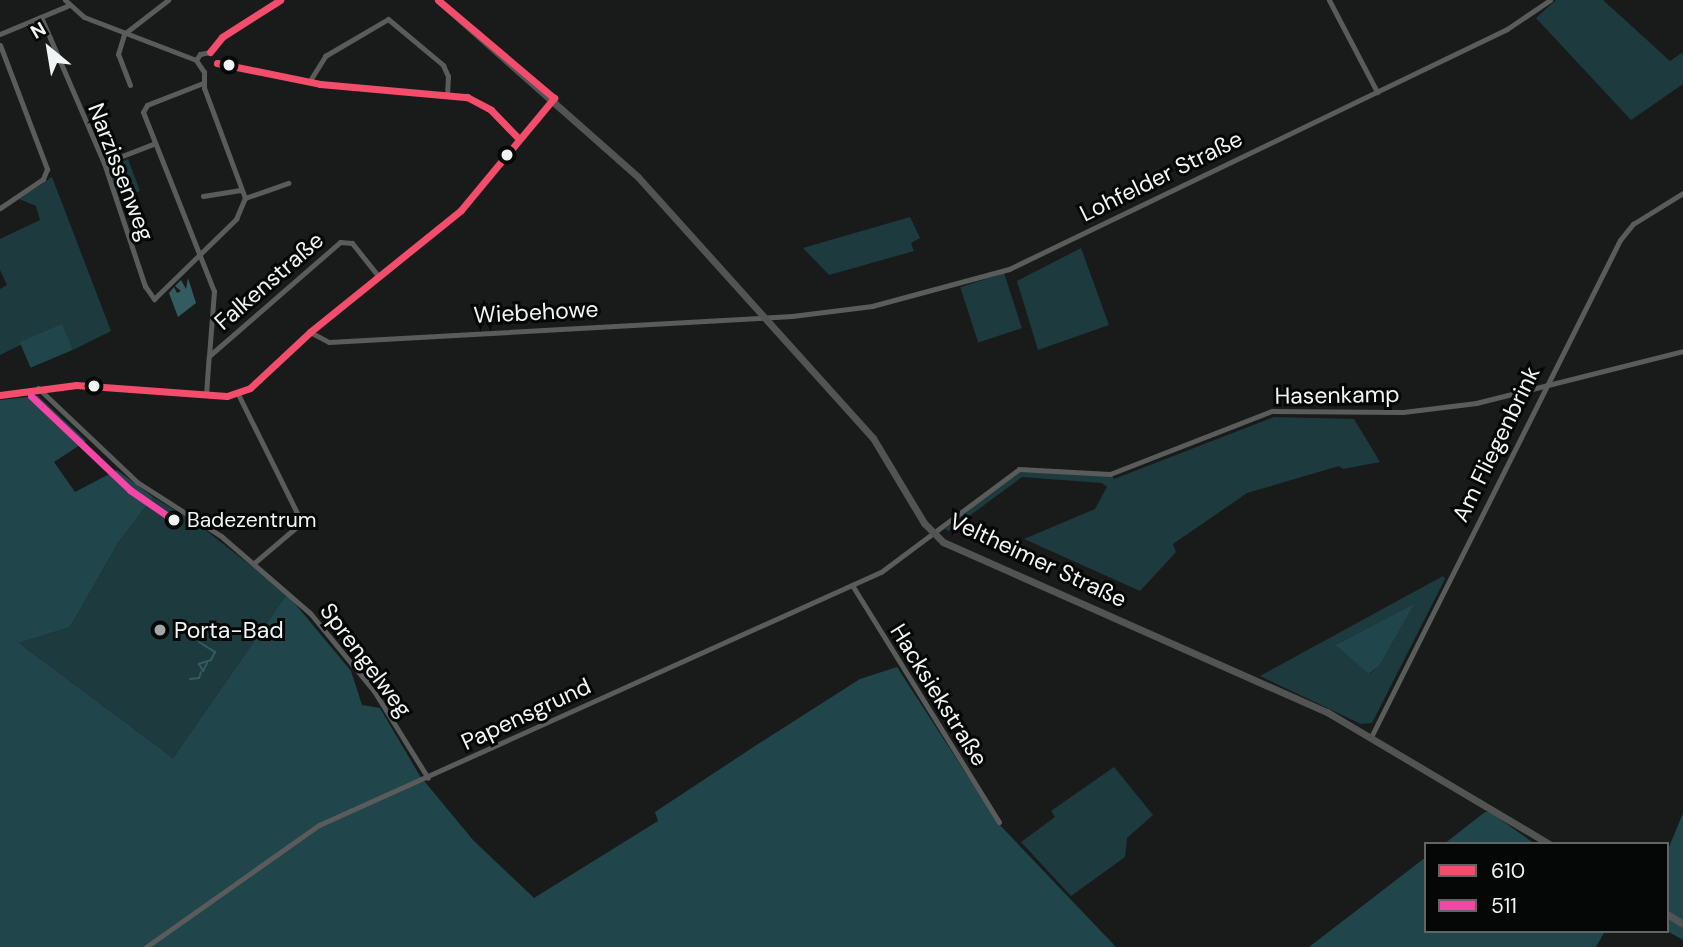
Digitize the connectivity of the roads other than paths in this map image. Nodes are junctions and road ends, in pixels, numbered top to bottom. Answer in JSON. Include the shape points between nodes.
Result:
{"nodes":[{"id":1,"x":168,"y":0,"type":"edge"},
{"id":2,"x":280,"y":0,"type":"edge"},
{"id":3,"x":438,"y":0,"type":"edge"},
{"id":4,"x":1329,"y":0,"type":"edge"},
{"id":5,"x":1550,"y":0,"type":"edge"},
{"id":6,"x":66,"y":3,"type":"edge"},
{"id":7,"x":41,"y":17,"type":"junction"},
{"id":8,"x":0,"y":34,"type":"edge"},
{"id":9,"x":124,"y":34,"type":"junction"},
{"id":10,"x":0,"y":45,"type":"edge"},
{"id":11,"x":210,"y":52,"type":"junction"},
{"id":12,"x":2,"y":60,"type":"edge"},
{"id":13,"x":196,"y":60,"type":"junction"},
{"id":14,"x":217,"y":63,"type":"junction"},
{"id":15,"x":204,"y":72,"type":"junction"},
{"id":16,"x":309,"y":82,"type":"junction"},
{"id":17,"x":203,"y":83,"type":"junction"},
{"id":18,"x":130,"y":85,"type":"dead end"},
{"id":19,"x":1377,"y":92,"type":"junction"},
{"id":20,"x":447,"y":96,"type":"junction"},
{"id":21,"x":554,"y":98,"type":"junction"},
{"id":22,"x":518,"y":138,"type":"junction"},
{"id":23,"x":153,"y":144,"type":"junction"},
{"id":24,"x":104,"y":163,"type":"junction"},
{"id":25,"x":288,"y":183,"type":"dead end"},
{"id":26,"x":241,"y":190,"type":"junction"},
{"id":27,"x":1683,"y":193,"type":"edge"},
{"id":28,"x":203,"y":196,"type":"dead end"},
{"id":29,"x":245,"y":198,"type":"junction"},
{"id":30,"x":0,"y":208,"type":"edge"},
{"id":31,"x":200,"y":258,"type":"junction"},
{"id":32,"x":380,"y":277,"type":"junction"},
{"id":33,"x":765,"y":316,"type":"junction"},
{"id":34,"x":310,"y":332,"type":"junction"},
{"id":35,"x":1683,"y":351,"type":"edge"},
{"id":36,"x":209,"y":356,"type":"junction"},
{"id":37,"x":38,"y":388,"type":"junction"},
{"id":38,"x":1544,"y":389,"type":"junction"},
{"id":39,"x":238,"y":394,"type":"junction"},
{"id":40,"x":0,"y":395,"type":"edge"},
{"id":41,"x":206,"y":395,"type":"junction"},
{"id":42,"x":934,"y":535,"type":"junction"},
{"id":43,"x":254,"y":563,"type":"junction"},
{"id":44,"x":852,"y":585,"type":"junction"},
{"id":45,"x":1371,"y":737,"type":"junction"},
{"id":46,"x":428,"y":778,"type":"junction"},
{"id":47,"x":999,"y":822,"type":"dead end"},
{"id":48,"x":1546,"y":842,"type":"edge"},
{"id":49,"x":146,"y":947,"type":"edge"}],
"edges":[{"from":1,"to":9,"type":"street"},
{"from":2,"to":11,"type":"street","via":[[222,37]]},
{"from":3,"to":21,"type":"main road","name":"Veltheimer Straße"},
{"from":4,"to":19,"type":"street"},
{"from":5,"to":19,"type":"street","name":"Lohfelder Straße","via":[[1507,29]]},
{"from":6,"to":7,"type":"street"},
{"from":6,"to":9,"type":"street"},
{"from":7,"to":8,"type":"street"},
{"from":7,"to":24,"type":"street","name":"Narzissenweg"},
{"from":9,"to":13,"type":"street"},
{"from":9,"to":18,"type":"street","via":[[118,54]]},
{"from":10,"to":12,"type":"street"},
{"from":11,"to":13,"type":"street"},
{"from":11,"to":14,"type":"street"},
{"from":12,"to":30,"type":"street","via":[[47,169],[43,179]]},
{"from":13,"to":15,"type":"street"},
{"from":14,"to":15,"type":"street"},
{"from":14,"to":16,"type":"street"},
{"from":15,"to":17,"type":"street"},
{"from":16,"to":20,"type":"street"},
{"from":16,"to":20,"type":"street","via":[[325,55],[388,19],[443,65],[448,76]]},
{"from":17,"to":23,"type":"street","via":[[145,106],[143,116]]},
{"from":17,"to":26,"type":"street"},
{"from":19,"to":33,"type":"street","name":"Lohfelder Straße","via":[[1009,269],[872,306]]},
{"from":20,"to":22,"type":"street","via":[[480,102]]},
{"from":21,"to":22,"type":"street"},
{"from":21,"to":33,"type":"main road","name":"Veltheimer Straße","via":[[613,150]]},
{"from":22,"to":32,"type":"street","via":[[461,210]]},
{"from":23,"to":24,"type":"street"},
{"from":23,"to":31,"type":"street"},
{"from":24,"to":31,"type":"street","name":"Narzissenweg","via":[[145,286],[154,299]]},
{"from":25,"to":29,"type":"street"},
{"from":26,"to":28,"type":"street"},
{"from":26,"to":29,"type":"street"},
{"from":27,"to":38,"type":"street","name":"Am Fliegenbrink","via":[[1633,224],[1620,240]]},
{"from":29,"to":31,"type":"street","via":[[236,219]]},
{"from":31,"to":36,"type":"street","name":"Falkenstraße","via":[[214,291]]},
{"from":32,"to":34,"type":"street"},
{"from":32,"to":36,"type":"street","name":"Falkenstraße","via":[[352,243],[340,242]]},
{"from":33,"to":34,"type":"street","name":"Wiebehowe","via":[[330,342]]},
{"from":33,"to":42,"type":"main road","name":"Veltheimer Straße","via":[[882,450]]},
{"from":34,"to":39,"type":"street","via":[[264,378]]},
{"from":35,"to":38,"type":"street","name":"Hasenkamp"},
{"from":36,"to":41,"type":"street","name":"Falkenstraße"},
{"from":37,"to":40,"type":"street"},
{"from":37,"to":41,"type":"street","via":[[94,385]]},
{"from":37,"to":43,"type":"street","name":"Sprengelweg","via":[[144,487]]},
{"from":38,"to":42,"type":"street","name":"Hasenkamp","via":[[1420,411],[1272,411],[1110,474],[1019,469]]},
{"from":38,"to":45,"type":"street","name":"Am Fliegenbrink"},
{"from":39,"to":41,"type":"street"},
{"from":39,"to":43,"type":"street","via":[[300,519],[300,524]]},
{"from":42,"to":44,"type":"street","name":"Papensgrund","via":[[881,572]]},
{"from":42,"to":45,"type":"main road","name":"Veltheimer Straße","via":[[1327,712]]},
{"from":43,"to":46,"type":"street","name":"Sprengelweg","via":[[328,632],[374,691]]},
{"from":44,"to":46,"type":"street","name":"Papensgrund"},
{"from":44,"to":47,"type":"street","name":"Hacksiekstraße"},
{"from":45,"to":48,"type":"main road","name":"Veltheimer Straße"},
{"from":46,"to":49,"type":"street","name":"Papensgrund","via":[[319,825]]}]}
